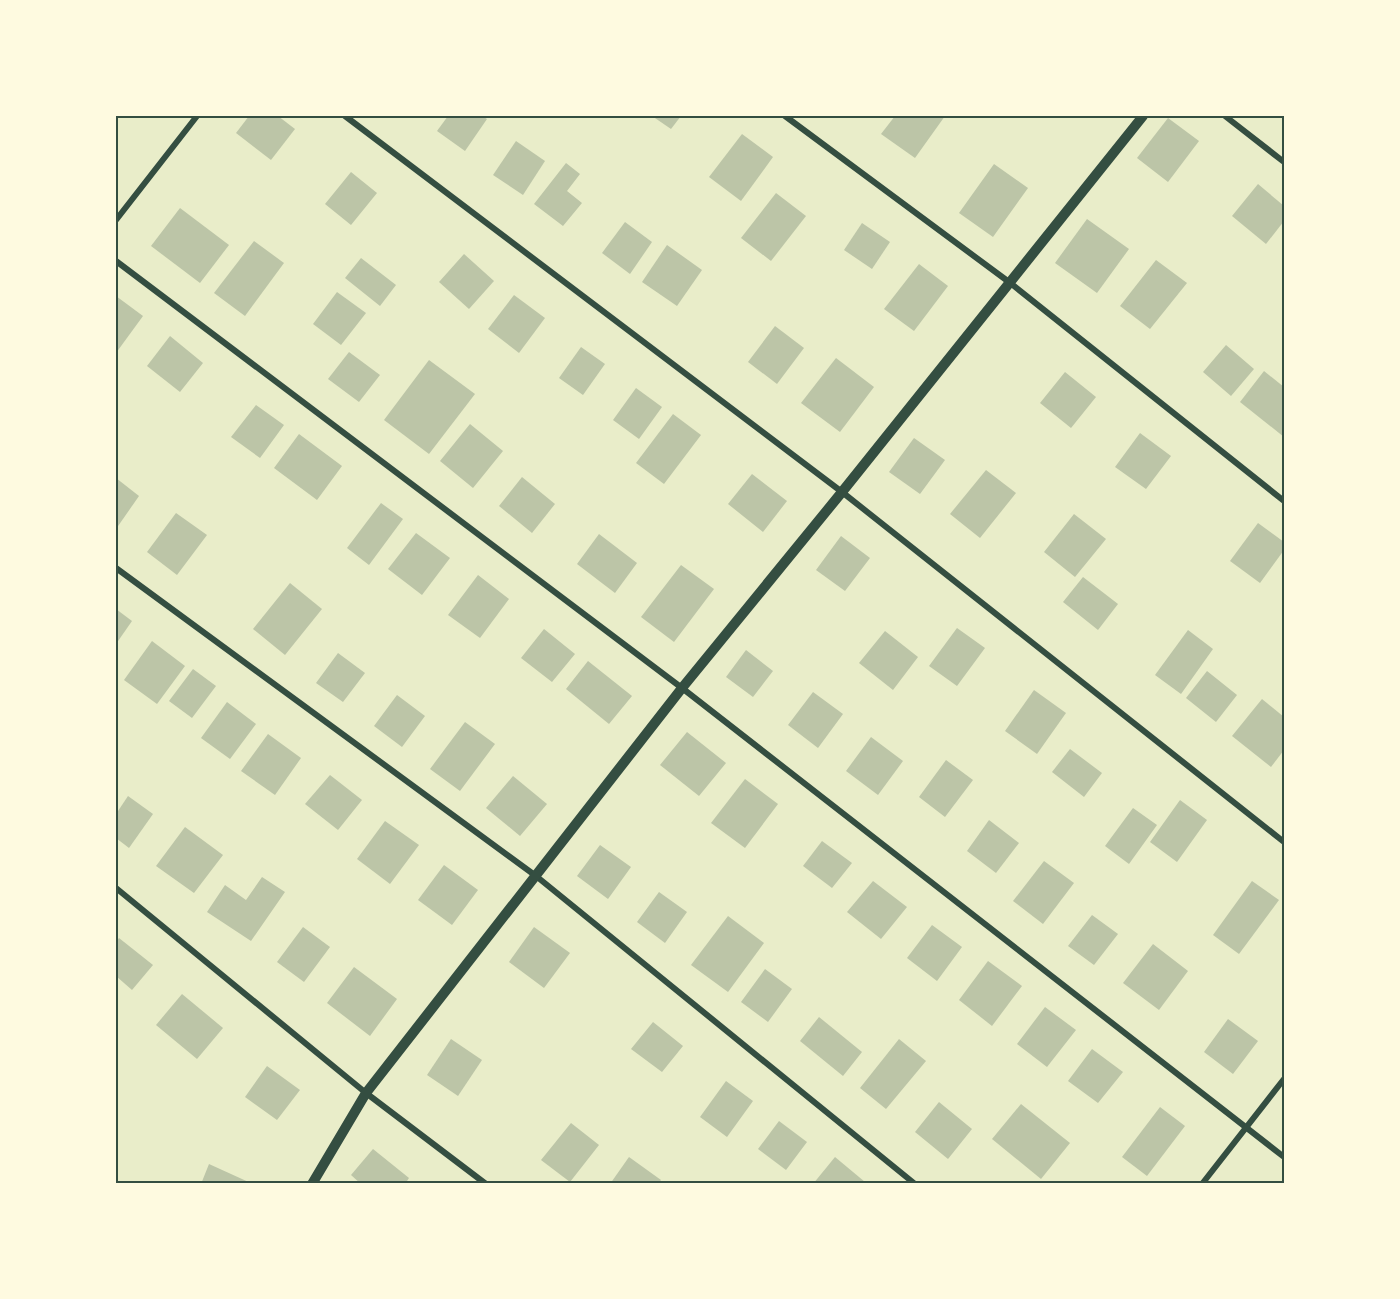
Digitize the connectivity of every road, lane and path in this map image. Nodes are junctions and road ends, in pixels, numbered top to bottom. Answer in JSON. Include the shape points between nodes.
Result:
{"nodes":[{"id":1,"x":196,"y":116,"type":"edge"},
{"id":2,"x":345,"y":116,"type":"edge"},
{"id":3,"x":785,"y":116,"type":"edge"},
{"id":4,"x":1143,"y":116,"type":"edge"},
{"id":5,"x":1225,"y":116,"type":"edge"},
{"id":6,"x":1284,"y":162,"type":"edge"},
{"id":7,"x":116,"y":220,"type":"edge"},
{"id":8,"x":116,"y":261,"type":"edge"},
{"id":9,"x":1009,"y":282,"type":"junction"},
{"id":10,"x":842,"y":492,"type":"junction"},
{"id":11,"x":1284,"y":501,"type":"edge"},
{"id":12,"x":116,"y":568,"type":"edge"},
{"id":13,"x":682,"y":688,"type":"junction"},
{"id":14,"x":1284,"y":842,"type":"edge"},
{"id":15,"x":536,"y":876,"type":"junction"},
{"id":16,"x":116,"y":888,"type":"edge"},
{"id":17,"x":1284,"y":1079,"type":"edge"},
{"id":18,"x":366,"y":1093,"type":"junction"},
{"id":19,"x":1247,"y":1126,"type":"junction"},
{"id":20,"x":1284,"y":1157,"type":"edge"},
{"id":21,"x":312,"y":1184,"type":"edge"},
{"id":22,"x":486,"y":1184,"type":"edge"},
{"id":23,"x":915,"y":1184,"type":"edge"},
{"id":24,"x":1202,"y":1184,"type":"edge"}],
"edges":[{"from":1,"to":7,"type":"street"},
{"from":2,"to":10,"type":"street"},
{"from":3,"to":9,"type":"street"},
{"from":4,"to":9,"type":"street"},
{"from":5,"to":6,"type":"street"},
{"from":8,"to":13,"type":"street"},
{"from":9,"to":10,"type":"street"},
{"from":9,"to":11,"type":"street"},
{"from":10,"to":13,"type":"street"},
{"from":10,"to":14,"type":"street"},
{"from":12,"to":15,"type":"street"},
{"from":13,"to":15,"type":"street"},
{"from":13,"to":19,"type":"street"},
{"from":15,"to":18,"type":"street"},
{"from":15,"to":23,"type":"street"},
{"from":16,"to":18,"type":"street"},
{"from":17,"to":19,"type":"street"},
{"from":18,"to":21,"type":"street"},
{"from":18,"to":22,"type":"street"},
{"from":19,"to":20,"type":"street"},
{"from":19,"to":24,"type":"street"}]}
